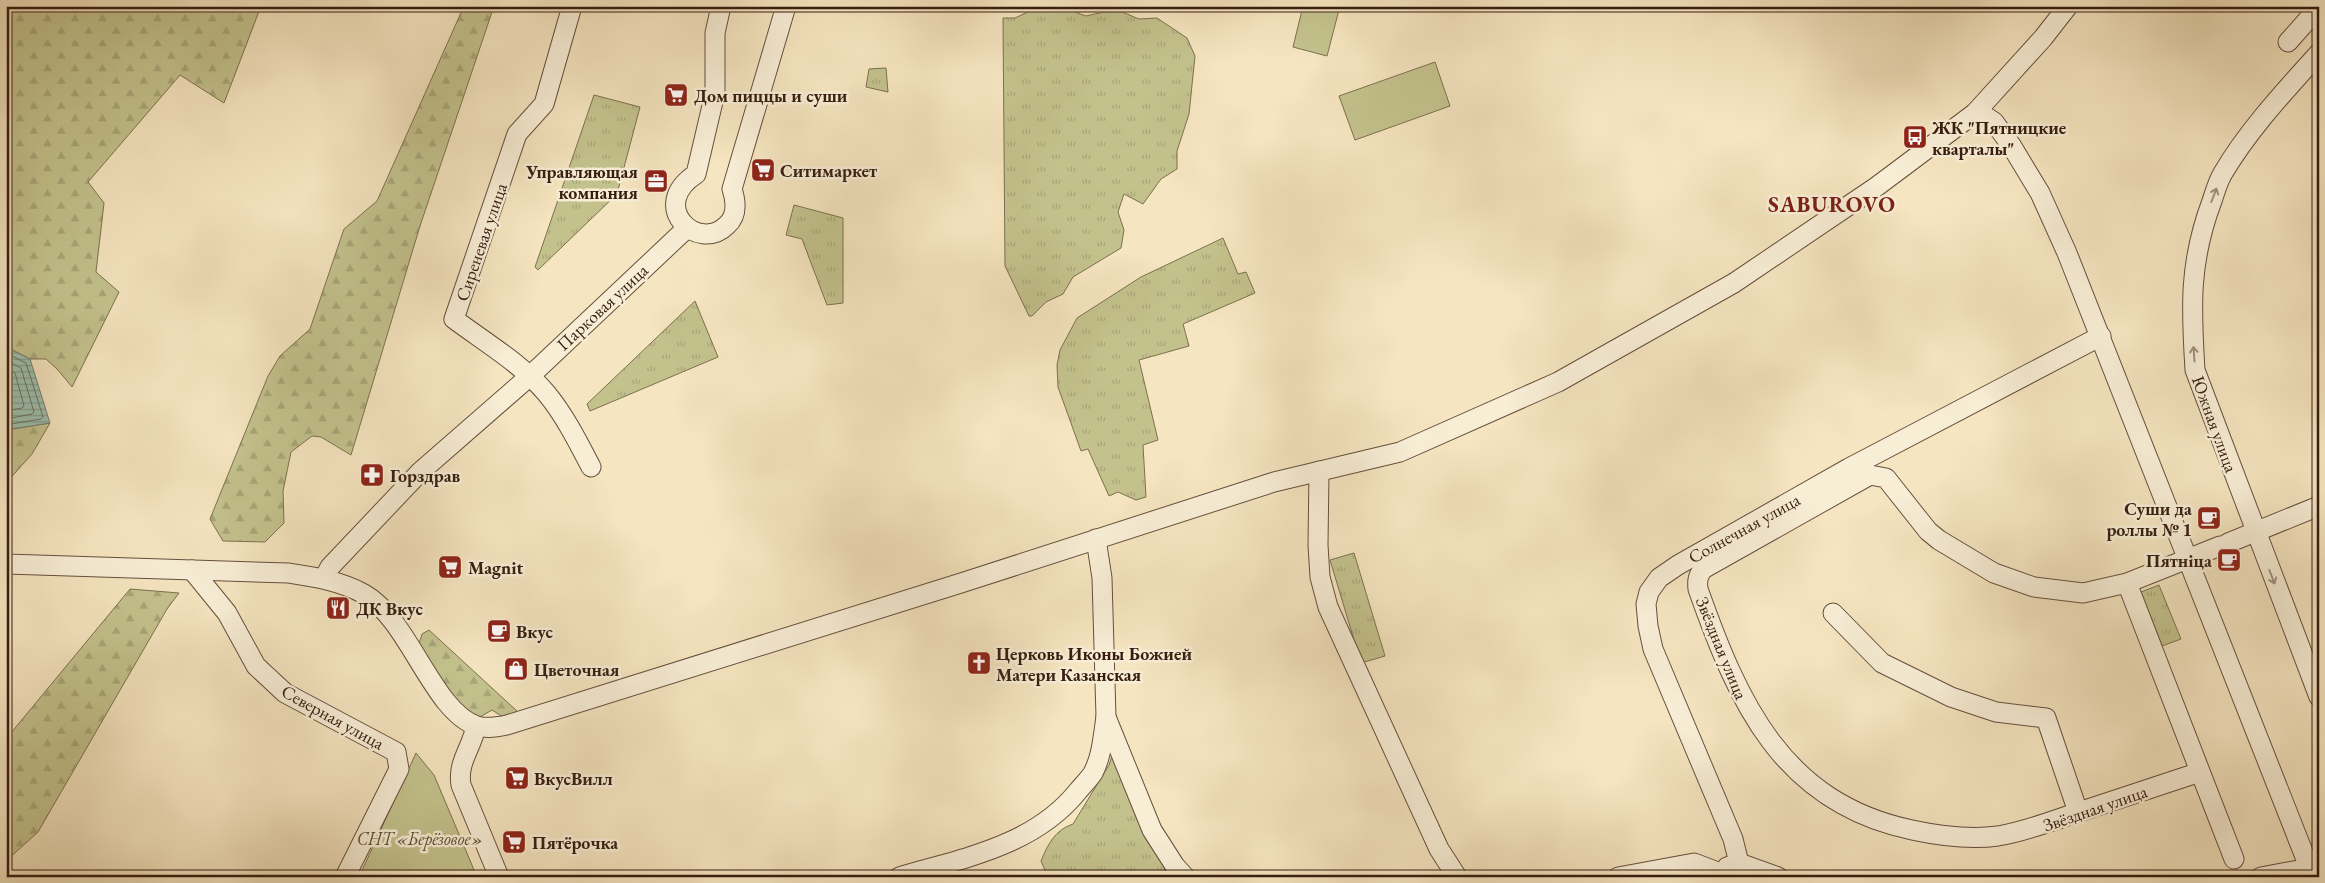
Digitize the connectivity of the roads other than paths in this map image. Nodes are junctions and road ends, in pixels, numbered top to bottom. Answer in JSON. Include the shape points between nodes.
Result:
{"nodes":[{"id":1,"x":572,"y":6,"type":"edge"},
{"id":2,"x":721,"y":6,"type":"edge"},
{"id":3,"x":786,"y":6,"type":"edge"},
{"id":4,"x":2068,"y":6,"type":"edge"},
{"id":5,"x":2319,"y":8,"type":"edge"},
{"id":6,"x":2288,"y":42,"type":"dead end"},
{"id":7,"x":2319,"y":53,"type":"edge"},
{"id":8,"x":1975,"y":114,"type":"junction"},
{"id":9,"x":687,"y":228,"type":"junction"},
{"id":10,"x":2101,"y":336,"type":"junction"},
{"id":11,"x":530,"y":376,"type":"junction"},
{"id":12,"x":591,"y":467,"type":"dead end"},
{"id":13,"x":1319,"y":472,"type":"junction"},
{"id":14,"x":2319,"y":506,"type":"edge"},
{"id":15,"x":2255,"y":532,"type":"junction"},
{"id":16,"x":1096,"y":539,"type":"junction"},
{"id":17,"x":2187,"y":559,"type":"junction"},
{"id":18,"x":6,"y":564,"type":"edge"},
{"id":19,"x":192,"y":570,"type":"junction"},
{"id":20,"x":324,"y":578,"type":"junction"},
{"id":21,"x":2127,"y":583,"type":"junction"},
{"id":22,"x":1833,"y":613,"type":"dead end"},
{"id":23,"x":2319,"y":697,"type":"edge"},
{"id":24,"x":1106,"y":717,"type":"junction"},
{"id":25,"x":476,"y":726,"type":"junction"},
{"id":26,"x":2200,"y":772,"type":"junction"},
{"id":27,"x":2078,"y":812,"type":"junction"},
{"id":28,"x":2234,"y":859,"type":"dead end"},
{"id":29,"x":1739,"y":863,"type":"junction"},
{"id":30,"x":2311,"y":872,"type":"edge"},
{"id":31,"x":1717,"y":874,"type":"edge"},
{"id":32,"x":346,"y":877,"type":"edge"},
{"id":33,"x":499,"y":877,"type":"edge"},
{"id":34,"x":899,"y":877,"type":"edge"},
{"id":35,"x":1185,"y":877,"type":"edge"},
{"id":36,"x":1457,"y":877,"type":"edge"},
{"id":37,"x":1618,"y":877,"type":"edge"},
{"id":38,"x":1778,"y":877,"type":"edge"},
{"id":39,"x":2262,"y":877,"type":"edge"}],
"edges":[{"from":1,"to":11,"type":"street","name":"Сиреневая улица","via":[[544,104],[517,134],[454,319]]},
{"from":2,"to":9,"type":"street","via":[[715,33],[715,93],[709,120],[696,174],[682,185],[676,199],[678,215]]},
{"from":3,"to":9,"type":"street","via":[[732,189],[736,210],[733,218],[712,233],[701,234]]},
{"from":4,"to":8,"type":"street"},
{"from":5,"to":6,"type":"street"},
{"from":15,"to":7,"type":"street","name":"Южная улица","one_way":true,"via":[[2195,370],[2191,314],[2195,262],[2200,232],[2222,174],[2273,105]]},
{"from":8,"to":10,"type":"street","via":[[1994,122],[2040,193]]},
{"from":8,"to":13,"type":"street","via":[[1774,257],[1558,382],[1400,452]]},
{"from":9,"to":11,"type":"street","name":"Парковая улица"},
{"from":10,"to":17,"type":"street"},
{"from":10,"to":29,"type":"street","name":"Солнечная улица","via":[[1849,468],[1659,578],[1649,592],[1646,604],[1653,649],[1733,839]]},
{"from":11,"to":12,"type":"street","name":"Сиреневая улица","via":[[548,395]]},
{"from":11,"to":20,"type":"street","name":"Парковая улица","via":[[407,484],[330,567]]},
{"from":13,"to":16,"type":"street","via":[[1274,482]]},
{"from":13,"to":36,"type":"street","via":[[1319,569],[1328,607],[1439,849]]},
{"from":14,"to":15,"type":"street"},
{"from":15,"to":17,"type":"street"},
{"from":15,"to":23,"type":"street","name":"Южная улица","one_way":true},
{"from":16,"to":24,"type":"street","via":[[1102,578]]},
{"from":16,"to":25,"type":"street","via":[[507,725]]},
{"from":17,"to":21,"type":"street"},
{"from":17,"to":30,"type":"street"},
{"from":18,"to":19,"type":"street"},
{"from":19,"to":20,"type":"street"},
{"from":19,"to":32,"type":"street","name":"Северная улица","via":[[228,613],[256,666],[271,681],[285,693],[396,752],[399,770]]},
{"from":20,"to":25,"type":"street","via":[[365,594],[380,607],[395,624],[448,704]]},
{"from":21,"to":26,"type":"street"},
{"from":21,"to":27,"type":"street","name":"Звёздная улица","via":[[2083,593],[2034,587],[1994,573],[1928,532],[1886,478],[1870,475],[1698,575],[1698,589],[1719,650],[1748,709],[1786,761],[1827,795],[1885,824],[1949,837],[1997,836],[2037,828]]},
{"from":22,"to":27,"type":"street","via":[[1882,663],[1960,700],[1996,712],[2046,718]]},
{"from":24,"to":34,"type":"street","via":[[1102,749],[1092,774],[1070,802],[1042,826],[989,851]]},
{"from":24,"to":35,"type":"street","via":[[1152,830]]},
{"from":25,"to":33,"type":"street","via":[[459,774]]},
{"from":26,"to":27,"type":"street","name":"Звёздная улица"},
{"from":26,"to":28,"type":"street"},
{"from":29,"to":31,"type":"street"},
{"from":29,"to":38,"type":"street"},
{"from":30,"to":39,"type":"street"},
{"from":31,"to":37,"type":"street","via":[[1694,863]]}]}
